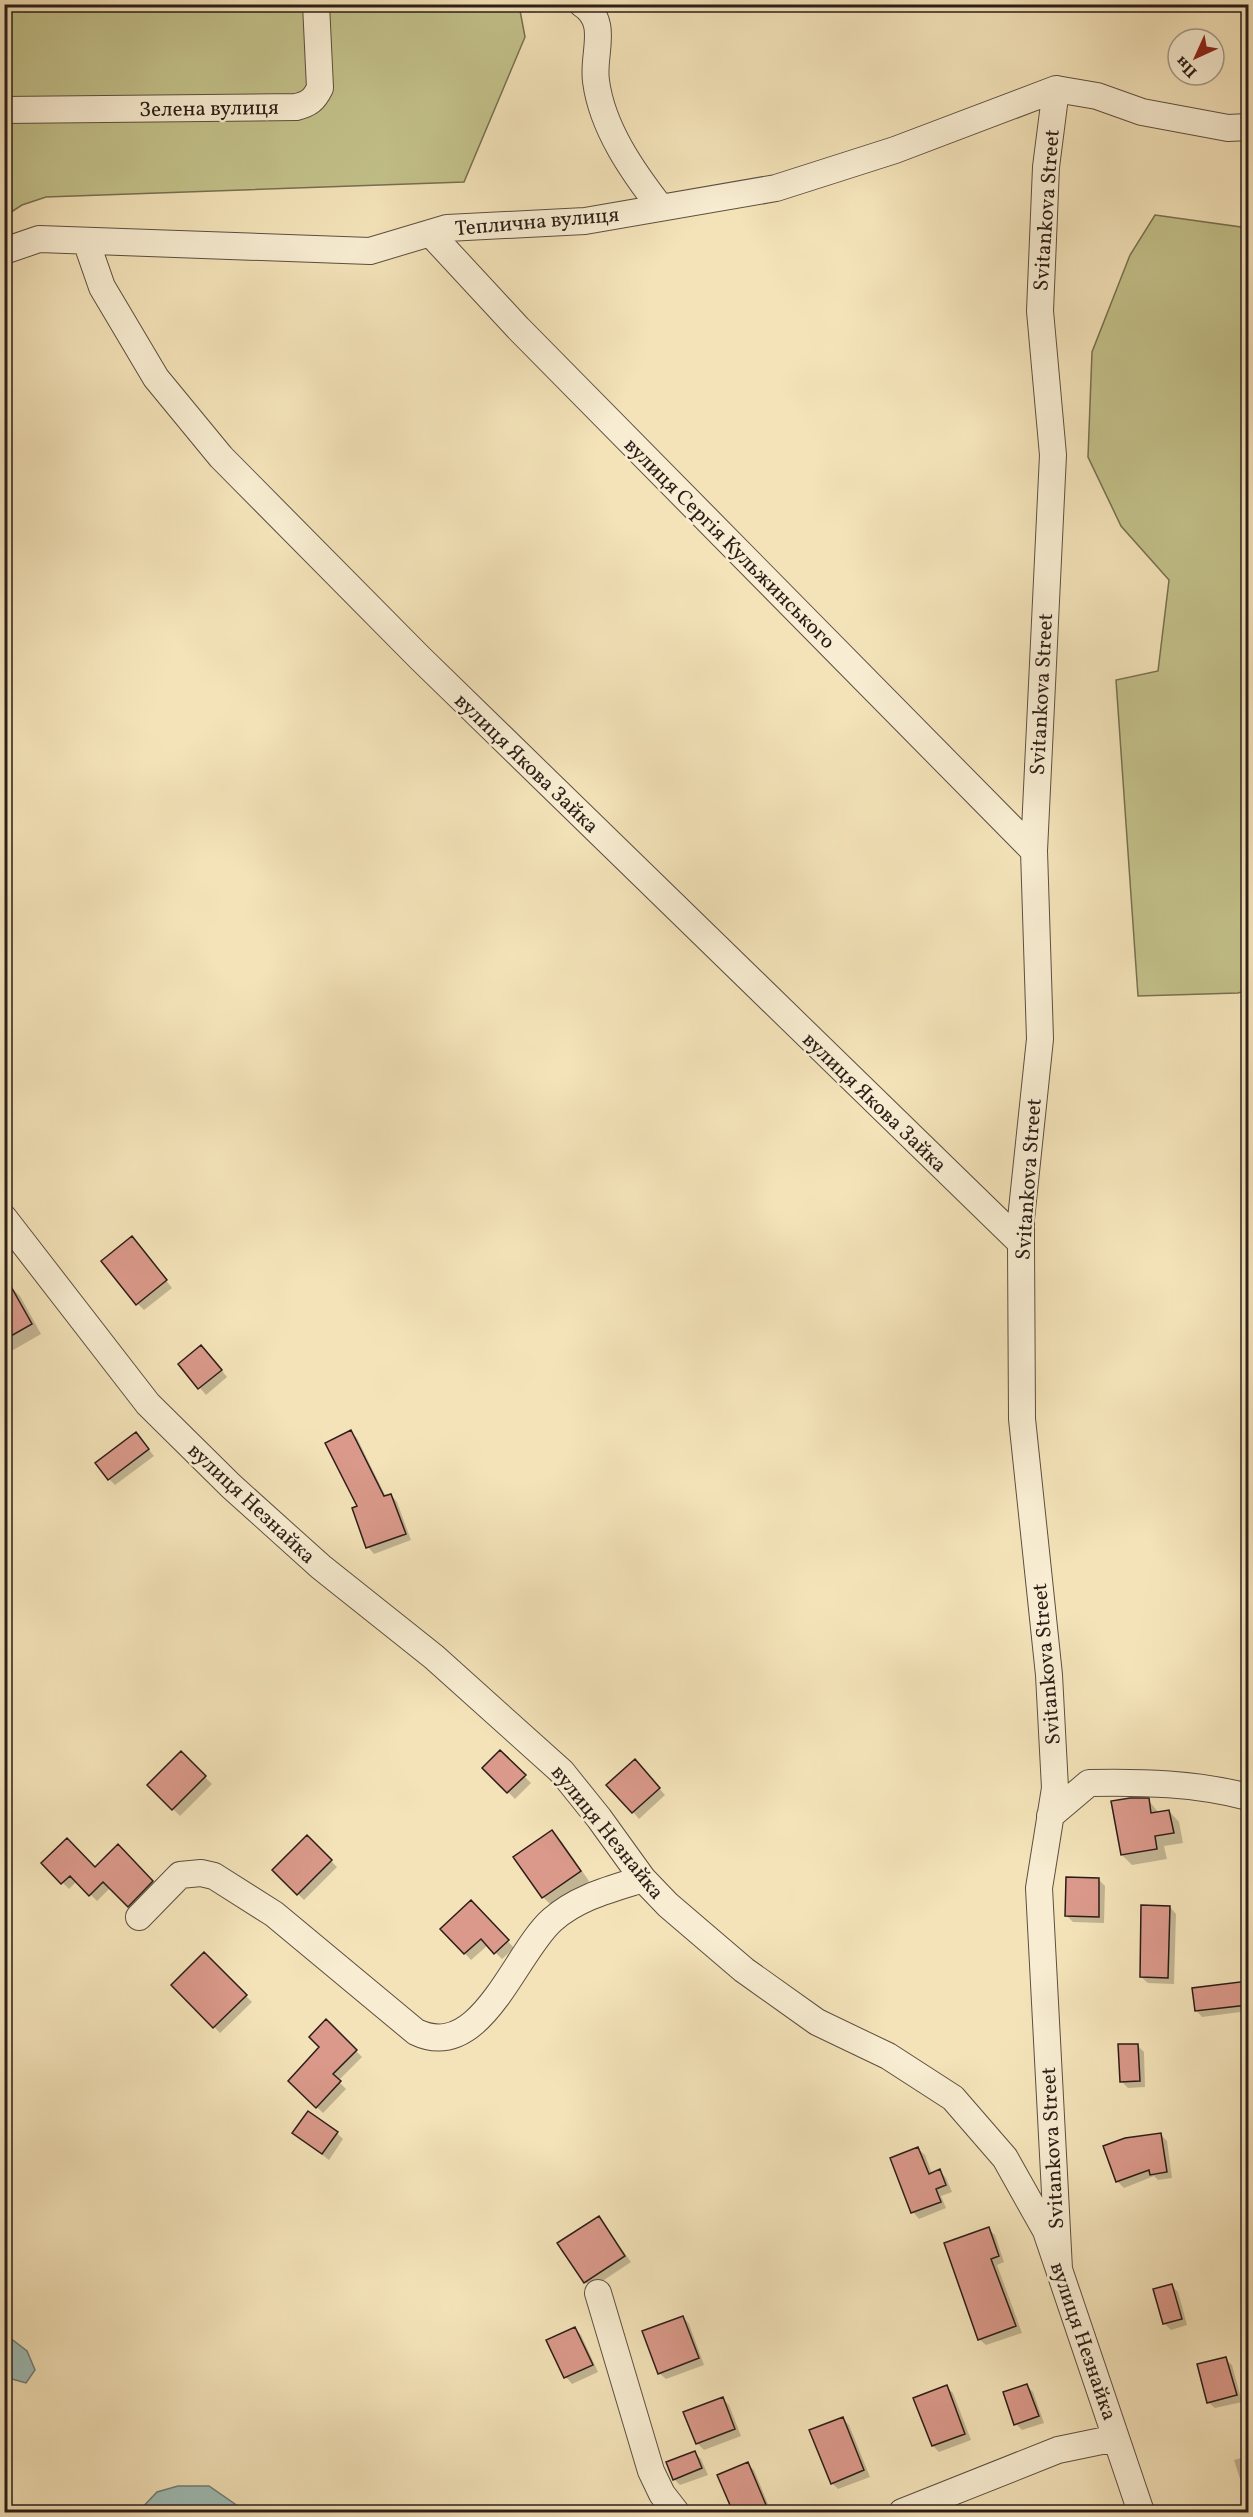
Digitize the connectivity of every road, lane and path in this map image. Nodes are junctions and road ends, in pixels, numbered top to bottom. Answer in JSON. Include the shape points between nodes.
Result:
{"nodes":[{"id":1,"x":316,"y":4,"type":"edge"},
{"id":2,"x":582,"y":4,"type":"edge"},
{"id":3,"x":1056,"y":89,"type":"junction"},
{"id":4,"x":4,"y":110,"type":"edge"},
{"id":5,"x":1248,"y":127,"type":"edge"},
{"id":6,"x":661,"y":208,"type":"junction"},
{"id":7,"x":430,"y":233,"type":"junction"},
{"id":8,"x":86,"y":241,"type":"junction"},
{"id":9,"x":4,"y":251,"type":"edge"},
{"id":10,"x":1034,"y":851,"type":"junction"},
{"id":11,"x":4,"y":1218,"type":"edge"},
{"id":12,"x":1021,"y":1243,"type":"junction"},
{"id":13,"x":1248,"y":1797,"type":"edge"},
{"id":14,"x":1050,"y":1816,"type":"junction"},
{"id":15,"x":644,"y":1879,"type":"junction"},
{"id":16,"x":139,"y":1917,"type":"dead end"},
{"id":17,"x":1059,"y":2269,"type":"junction"},
{"id":18,"x":598,"y":2293,"type":"dead end"},
{"id":19,"x":1116,"y":2438,"type":"junction"},
{"id":20,"x":676,"y":2512,"type":"edge"},
{"id":21,"x":902,"y":2512,"type":"edge"},
{"id":22,"x":1141,"y":2512,"type":"edge"}],
"edges":[{"from":1,"to":4,"type":"street","name":"Зелена вулиця","via":[[320,88],[308,105]]},
{"from":2,"to":6,"type":"street","via":[[591,10],[599,28],[596,83],[608,121],[621,153]]},
{"from":3,"to":5,"type":"street","via":[[1097,96],[1142,112],[1228,128]]},
{"from":3,"to":6,"type":"street","name":"Теплична вулиця","via":[[895,150],[776,188]]},
{"from":3,"to":10,"type":"street","name":"Svitankova Street","via":[[1046,167],[1040,311],[1053,455]]},
{"from":6,"to":7,"type":"street","name":"Теплична вулиця","via":[[585,221],[447,228]]},
{"from":7,"to":8,"type":"street","name":"Теплична вулиця","via":[[370,251]]},
{"from":7,"to":10,"type":"street","name":"вулиця Сергія Кульжинського","via":[[518,328]]},
{"from":8,"to":9,"type":"street","name":"Теплична вулиця","via":[[39,239]]},
{"from":8,"to":12,"type":"street","name":"вулиця Якова Зайка","via":[[102,287],[156,378],[221,457],[420,658]]},
{"from":10,"to":12,"type":"street","name":"Svitankova Street","via":[[1040,1039]]},
{"from":11,"to":15,"type":"street","name":"вулиця Незнайка","via":[[148,1404],[321,1567],[434,1658],[562,1772]]},
{"from":12,"to":14,"type":"street","name":"Svitankova Street","via":[[1022,1419],[1049,1675],[1055,1788]]},
{"from":13,"to":14,"type":"street","via":[[1178,1784],[1089,1783]]},
{"from":14,"to":17,"type":"street","name":"Svitankova Street","via":[[1039,1888]]},
{"from":15,"to":16,"type":"street","via":[[584,1899],[553,1920],[528,1948],[484,2013],[460,2032],[437,2039],[408,2026],[303,1936],[214,1876],[180,1875]]},
{"from":15,"to":17,"type":"street","name":"вулиця Незнайка","via":[[714,1946],[794,2006],[817,2022],[888,2056],[953,2098],[1005,2158],[1046,2231]]},
{"from":17,"to":19,"type":"street","name":"вулиця Незнайка"},
{"from":18,"to":20,"type":"street","via":[[651,2471]]},
{"from":19,"to":21,"type":"street","via":[[1058,2450]]},
{"from":19,"to":22,"type":"street","name":"вулиця Незнайка"}]}
